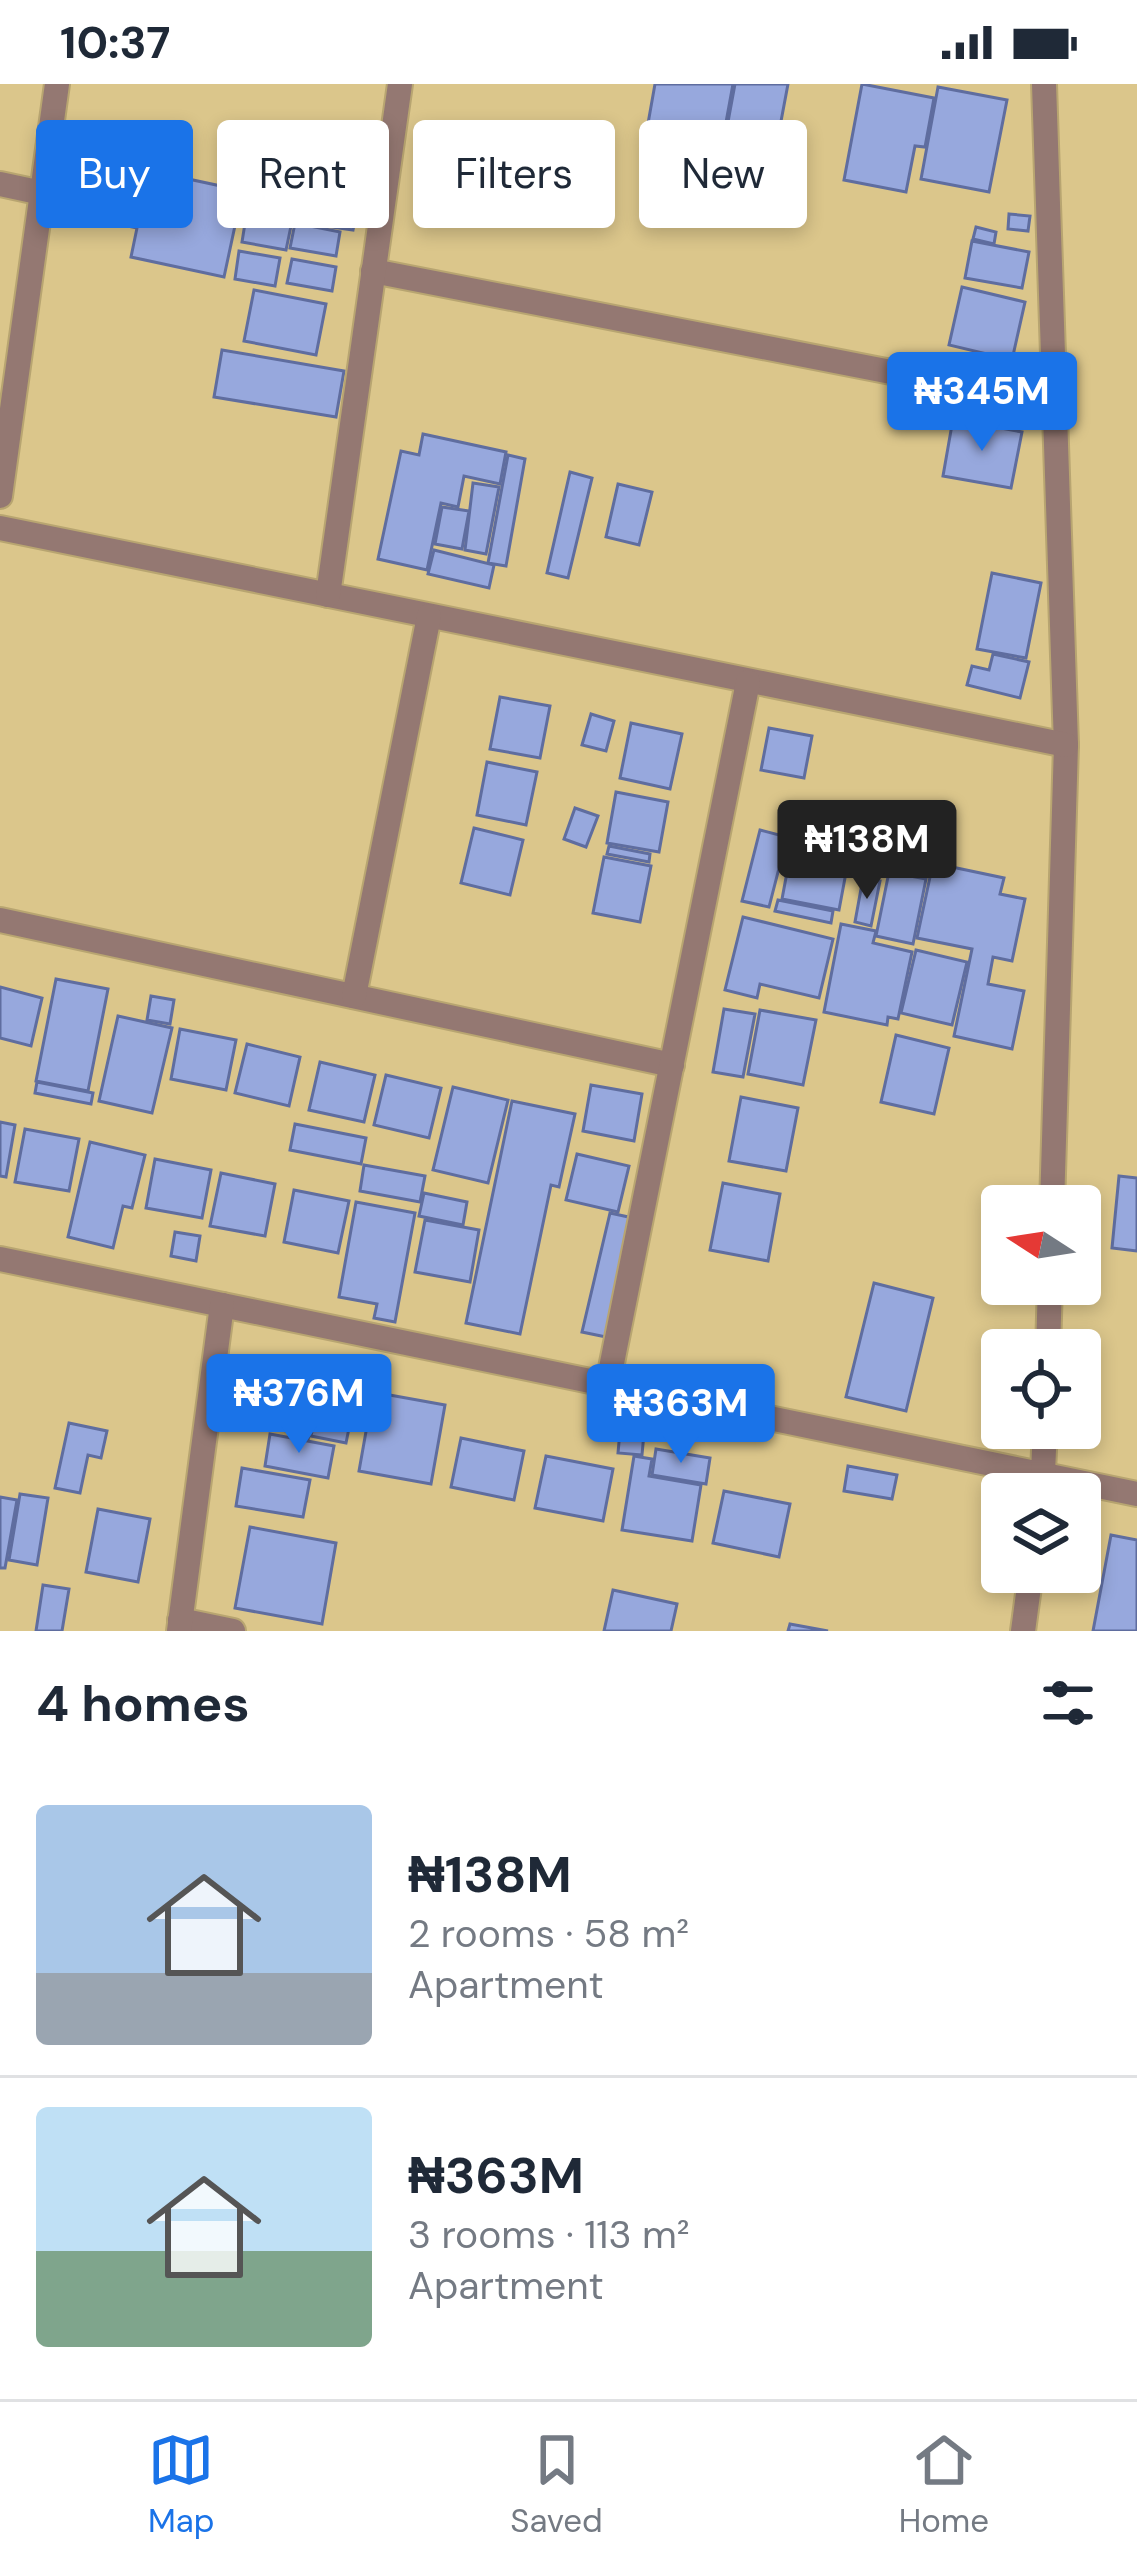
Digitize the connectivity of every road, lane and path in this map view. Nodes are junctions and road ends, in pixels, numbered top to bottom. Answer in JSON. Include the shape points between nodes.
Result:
{"nodes":[{"id":1,"x":57,"y":84,"type":"edge"},
{"id":2,"x":400,"y":84,"type":"edge"},
{"id":3,"x":1044,"y":84,"type":"edge"},
{"id":4,"x":52,"y":120,"type":"edge"},
{"id":5,"x":0,"y":184,"type":"edge"},
{"id":6,"x":36,"y":192,"type":"edge"},
{"id":7,"x":37,"y":228,"type":"edge"},
{"id":8,"x":374,"y":271,"type":"junction"},
{"id":9,"x":1055,"y":404,"type":"junction"},
{"id":10,"x":0,"y":496,"type":"edge"},
{"id":11,"x":0,"y":528,"type":"edge"},
{"id":12,"x":328,"y":595,"type":"junction"},
{"id":13,"x":429,"y":616,"type":"junction"},
{"id":14,"x":748,"y":682,"type":"junction"},
{"id":15,"x":1066,"y":745,"type":"junction"},
{"id":16,"x":0,"y":920,"type":"edge"},
{"id":17,"x":354,"y":996,"type":"junction"},
{"id":18,"x":672,"y":1065,"type":"junction"},
{"id":19,"x":1053,"y":1185,"type":"edge"},
{"id":20,"x":0,"y":1259,"type":"edge"},
{"id":21,"x":222,"y":1305,"type":"junction"},
{"id":22,"x":608,"y":1383,"type":"junction"},
{"id":23,"x":992,"y":1473,"type":"edge"},
{"id":24,"x":1101,"y":1491,"type":"edge"},
{"id":25,"x":1137,"y":1494,"type":"edge"},
{"id":26,"x":1028,"y":1593,"type":"edge"},
{"id":27,"x":180,"y":1625,"type":"edge"},
{"id":28,"x":233,"y":1631,"type":"edge"},
{"id":29,"x":1023,"y":1631,"type":"edge"}],
"edges":[{"from":1,"to":4,"type":"street"},
{"from":2,"to":8,"type":"street"},
{"from":3,"to":9,"type":"street"},
{"from":5,"to":6,"type":"street"},
{"from":7,"to":10,"type":"street"},
{"from":8,"to":9,"type":"street"},
{"from":8,"to":12,"type":"street"},
{"from":9,"to":15,"type":"street"},
{"from":11,"to":12,"type":"street"},
{"from":12,"to":13,"type":"street"},
{"from":13,"to":14,"type":"street"},
{"from":13,"to":17,"type":"street"},
{"from":14,"to":15,"type":"street"},
{"from":14,"to":18,"type":"street"},
{"from":15,"to":19,"type":"street"},
{"from":16,"to":17,"type":"street"},
{"from":17,"to":18,"type":"street"},
{"from":18,"to":22,"type":"street"},
{"from":20,"to":21,"type":"street"},
{"from":21,"to":22,"type":"street"},
{"from":21,"to":27,"type":"street"},
{"from":22,"to":23,"type":"street"},
{"from":24,"to":25,"type":"street"},
{"from":26,"to":29,"type":"street"},
{"from":27,"to":28,"type":"street"}]}
